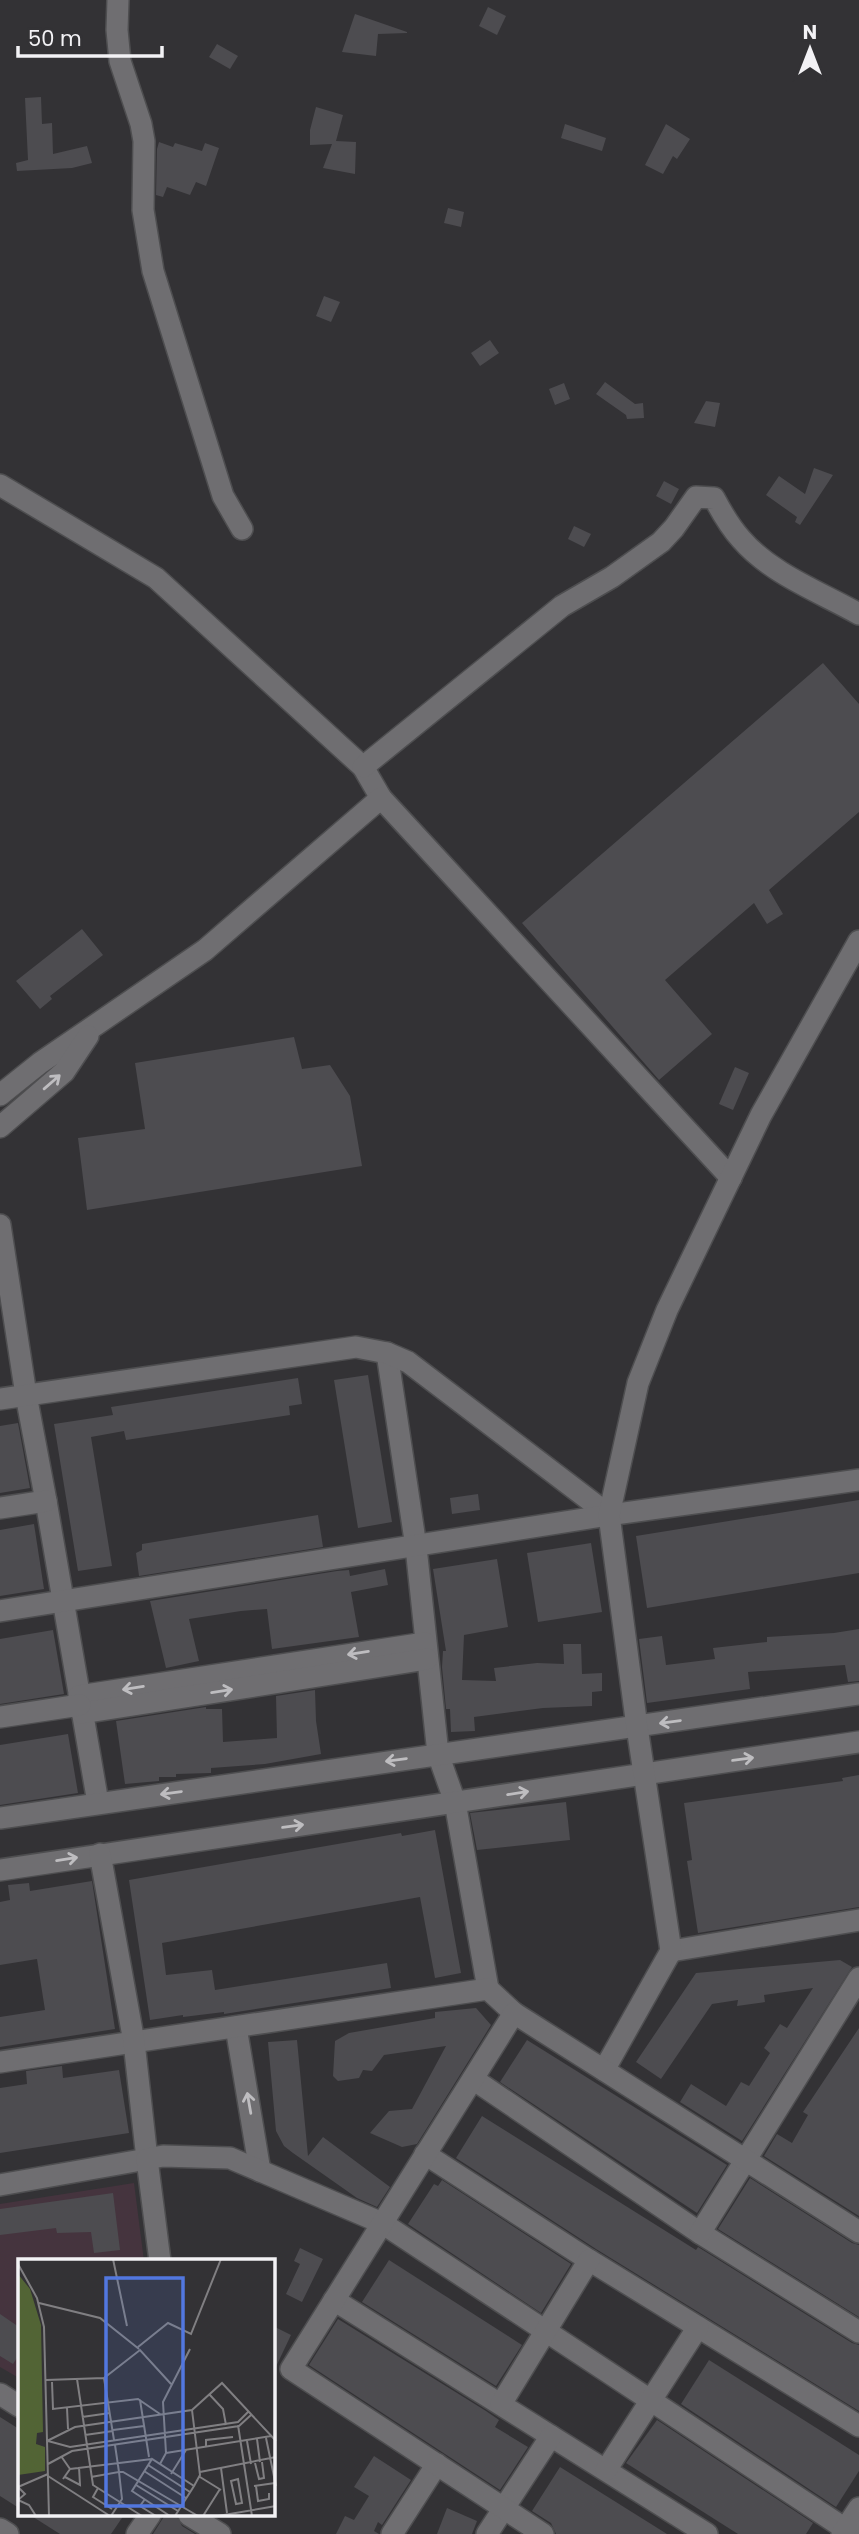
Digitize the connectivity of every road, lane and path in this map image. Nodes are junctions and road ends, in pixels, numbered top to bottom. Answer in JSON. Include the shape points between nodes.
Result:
{"nodes":[{"id":1,"x":118,"y":0,"type":"edge"},
{"id":2,"x":0,"y":485,"type":"edge"},
{"id":3,"x":242,"y":529,"type":"dead end"},
{"id":4,"x":859,"y":614,"type":"edge"},
{"id":5,"x":363,"y":767,"type":"junction"},
{"id":6,"x":381,"y":798,"type":"junction"},
{"id":7,"x":859,"y":941,"type":"edge"},
{"id":8,"x":95,"y":1027,"type":"junction"},
{"id":9,"x":0,"y":1095,"type":"edge"},
{"id":10,"x":0,"y":1127,"type":"edge"},
{"id":11,"x":731,"y":1178,"type":"junction"},
{"id":12,"x":0,"y":1225,"type":"edge"},
{"id":13,"x":387,"y":1353,"type":"junction"},
{"id":14,"x":26,"y":1395,"type":"junction"},
{"id":15,"x":0,"y":1399,"type":"edge"},
{"id":16,"x":859,"y":1480,"type":"edge"},
{"id":17,"x":46,"y":1501,"type":"junction"},
{"id":18,"x":0,"y":1508,"type":"edge"},
{"id":19,"x":609,"y":1515,"type":"junction"},
{"id":20,"x":416,"y":1547,"type":"junction"},
{"id":21,"x":64,"y":1601,"type":"junction"},
{"id":22,"x":0,"y":1611,"type":"edge"},
{"id":23,"x":426,"y":1651,"type":"junction"},
{"id":24,"x":859,"y":1694,"type":"edge"},
{"id":25,"x":80,"y":1705,"type":"junction"},
{"id":26,"x":0,"y":1717,"type":"edge"},
{"id":27,"x":637,"y":1727,"type":"junction"},
{"id":28,"x":859,"y":1742,"type":"edge"},
{"id":29,"x":438,"y":1754,"type":"junction"},
{"id":30,"x":644,"y":1774,"type":"junction"},
{"id":31,"x":454,"y":1802,"type":"junction"},
{"id":32,"x":98,"y":1803,"type":"junction"},
{"id":33,"x":0,"y":1818,"type":"edge"},
{"id":34,"x":100,"y":1854,"type":"junction"},
{"id":35,"x":0,"y":1870,"type":"edge"},
{"id":36,"x":859,"y":1920,"type":"edge"},
{"id":37,"x":671,"y":1951,"type":"junction"},
{"id":38,"x":859,"y":1979,"type":"edge"},
{"id":39,"x":488,"y":1989,"type":"junction"},
{"id":40,"x":514,"y":2013,"type":"junction"},
{"id":41,"x":236,"y":2027,"type":"junction"},
{"id":42,"x":134,"y":2042,"type":"junction"},
{"id":43,"x":0,"y":2062,"type":"edge"},
{"id":44,"x":604,"y":2070,"type":"junction"},
{"id":45,"x":473,"y":2079,"type":"junction"},
{"id":46,"x":425,"y":2154,"type":"junction"},
{"id":47,"x":147,"y":2159,"type":"junction"},
{"id":48,"x":745,"y":2160,"type":"junction"},
{"id":49,"x":260,"y":2171,"type":"junction"},
{"id":50,"x":0,"y":2185,"type":"edge"},
{"id":51,"x":382,"y":2224,"type":"junction"},
{"id":52,"x":859,"y":2232,"type":"edge"},
{"id":53,"x":700,"y":2233,"type":"junction"},
{"id":54,"x":159,"y":2259,"type":"edge"},
{"id":55,"x":589,"y":2260,"type":"junction"},
{"id":56,"x":334,"y":2300,"type":"junction"},
{"id":57,"x":698,"y":2327,"type":"junction"},
{"id":58,"x":545,"y":2331,"type":"junction"},
{"id":59,"x":859,"y":2332,"type":"edge"},
{"id":60,"x":0,"y":2394,"type":"edge"},
{"id":61,"x":651,"y":2401,"type":"junction"},
{"id":62,"x":501,"y":2404,"type":"junction"},
{"id":63,"x":18,"y":2405,"type":"edge"},
{"id":64,"x":859,"y":2426,"type":"edge"},
{"id":65,"x":551,"y":2436,"type":"junction"},
{"id":66,"x":437,"y":2464,"type":"junction"},
{"id":67,"x":606,"y":2470,"type":"junction"},
{"id":68,"x":504,"y":2508,"type":"junction"},
{"id":69,"x":859,"y":2508,"type":"edge"},
{"id":70,"x":149,"y":2516,"type":"edge"},
{"id":71,"x":191,"y":2516,"type":"edge"},
{"id":72,"x":0,"y":2529,"type":"edge"},
{"id":73,"x":847,"y":2532,"type":"edge"},
{"id":74,"x":8,"y":2534,"type":"edge"},
{"id":75,"x":136,"y":2534,"type":"edge"},
{"id":76,"x":220,"y":2534,"type":"edge"},
{"id":77,"x":392,"y":2534,"type":"edge"},
{"id":78,"x":487,"y":2534,"type":"edge"},
{"id":79,"x":543,"y":2534,"type":"edge"},
{"id":80,"x":707,"y":2534,"type":"edge"}],
"edges":[{"from":1,"to":3,"type":"street","via":[[120,61],[144,141],[143,209],[153,271],[223,496]]},
{"from":2,"to":5,"type":"street","via":[[156,578]]},
{"from":4,"to":5,"type":"street","via":[[765,561],[742,540],[714,498],[696,498],[661,542],[562,606]]},
{"from":5,"to":6,"type":"street"},
{"from":6,"to":8,"type":"street","via":[[205,950]]},
{"from":6,"to":11,"type":"street"},
{"from":7,"to":11,"type":"street","via":[[761,1115]]},
{"from":8,"to":9,"type":"street"},
{"from":10,"to":8,"type":"street","one_way":true,"via":[[64,1072]]},
{"from":11,"to":19,"type":"street","via":[[667,1310],[639,1383]]},
{"from":12,"to":14,"type":"street"},
{"from":13,"to":14,"type":"street","via":[[356,1348]]},
{"from":13,"to":19,"type":"street","via":[[408,1362]]},
{"from":13,"to":20,"type":"street"},
{"from":14,"to":15,"type":"street"},
{"from":14,"to":17,"type":"street"},
{"from":16,"to":19,"type":"street"},
{"from":17,"to":18,"type":"street"},
{"from":17,"to":21,"type":"street"},
{"from":19,"to":20,"type":"street"},
{"from":19,"to":27,"type":"street"},
{"from":20,"to":21,"type":"street"},
{"from":20,"to":23,"type":"street"},
{"from":21,"to":22,"type":"street"},
{"from":21,"to":25,"type":"street"},
{"from":23,"to":25,"type":"street"},
{"from":23,"to":29,"type":"street"},
{"from":24,"to":27,"type":"street","one_way":true},
{"from":25,"to":26,"type":"street"},
{"from":25,"to":32,"type":"street"},
{"from":27,"to":29,"type":"street"},
{"from":27,"to":30,"type":"street"},
{"from":30,"to":28,"type":"street","one_way":true},
{"from":29,"to":31,"type":"street"},
{"from":29,"to":32,"type":"street","one_way":true},
{"from":31,"to":30,"type":"street","one_way":true},
{"from":30,"to":37,"type":"street"},
{"from":34,"to":31,"type":"street","one_way":true},
{"from":31,"to":39,"type":"street"},
{"from":32,"to":33,"type":"street"},
{"from":35,"to":34,"type":"street","one_way":true},
{"from":34,"to":42,"type":"street"},
{"from":36,"to":37,"type":"street"},
{"from":37,"to":44,"type":"street"},
{"from":38,"to":48,"type":"street"},
{"from":39,"to":40,"type":"street"},
{"from":39,"to":41,"type":"street"},
{"from":40,"to":44,"type":"street"},
{"from":40,"to":45,"type":"street"},
{"from":41,"to":42,"type":"street"},
{"from":49,"to":41,"type":"street","one_way":true},
{"from":42,"to":43,"type":"street"},
{"from":42,"to":47,"type":"street"},
{"from":44,"to":48,"type":"street"},
{"from":45,"to":46,"type":"street"},
{"from":45,"to":53,"type":"street"},
{"from":46,"to":51,"type":"street"},
{"from":46,"to":55,"type":"street"},
{"from":47,"to":49,"type":"street","via":[[230,2158]]},
{"from":47,"to":50,"type":"street"},
{"from":47,"to":54,"type":"street"},
{"from":48,"to":52,"type":"street"},
{"from":48,"to":53,"type":"street"},
{"from":49,"to":51,"type":"street"},
{"from":51,"to":56,"type":"street"},
{"from":51,"to":58,"type":"street"},
{"from":53,"to":59,"type":"street"},
{"from":55,"to":57,"type":"street"},
{"from":55,"to":58,"type":"street"},
{"from":56,"to":62,"type":"street"},
{"from":56,"to":66,"type":"street","via":[[291,2369]]},
{"from":57,"to":61,"type":"street"},
{"from":57,"to":64,"type":"street"},
{"from":58,"to":61,"type":"street"},
{"from":58,"to":62,"type":"street"},
{"from":60,"to":63,"type":"street"},
{"from":61,"to":67,"type":"street"},
{"from":61,"to":73,"type":"street"},
{"from":62,"to":65,"type":"street"},
{"from":65,"to":67,"type":"street"},
{"from":65,"to":68,"type":"street"},
{"from":66,"to":68,"type":"street"},
{"from":66,"to":77,"type":"street"},
{"from":67,"to":80,"type":"street"},
{"from":68,"to":78,"type":"street"},
{"from":68,"to":79,"type":"street"},
{"from":69,"to":73,"type":"street"},
{"from":70,"to":75,"type":"street"},
{"from":71,"to":76,"type":"street"},
{"from":72,"to":74,"type":"street"}]}
